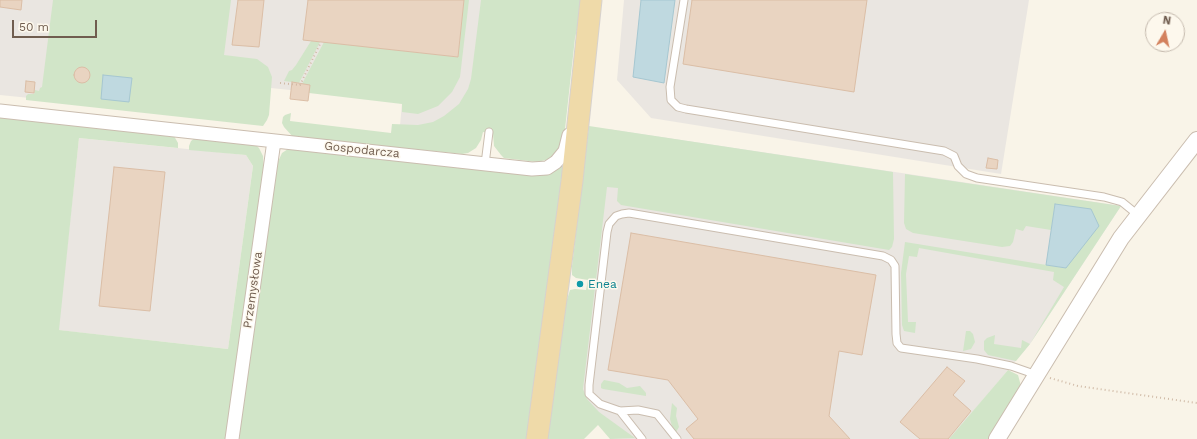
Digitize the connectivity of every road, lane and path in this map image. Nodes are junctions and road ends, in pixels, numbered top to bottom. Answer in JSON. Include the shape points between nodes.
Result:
{"nodes":[{"id":1,"x":591,"y":0,"type":"edge"},
{"id":2,"x":684,"y":0,"type":"edge"},
{"id":3,"x":321,"y":42,"type":"dead end"},
{"id":4,"x":280,"y":83,"type":"dead end"},
{"id":5,"x":0,"y":111,"type":"edge"},
{"id":6,"x":489,"y":132,"type":"dead end"},
{"id":7,"x":1197,"y":140,"type":"edge"},
{"id":8,"x":274,"y":141,"type":"junction"},
{"id":9,"x":485,"y":164,"type":"junction"},
{"id":10,"x":1138,"y":215,"type":"junction"},
{"id":11,"x":1038,"y":375,"type":"junction"},
{"id":12,"x":1197,"y":403,"type":"edge"},
{"id":13,"x":620,"y":411,"type":"junction"},
{"id":14,"x":232,"y":439,"type":"edge"},
{"id":15,"x":537,"y":439,"type":"edge"},
{"id":16,"x":642,"y":439,"type":"edge"},
{"id":17,"x":677,"y":439,"type":"edge"},
{"id":18,"x":997,"y":439,"type":"edge"}],
"edges":[{"from":1,"to":9,"type":"street","name":"Gospodarcza","via":[[578,50],[568,137],[561,157],[552,165],[540,169]]},
{"from":1,"to":15,"type":"main road","via":[[572,181]]},
{"from":2,"to":10,"type":"lane","via":[[670,87],[671,100],[678,107],[944,151],[954,156],[958,166],[966,174],[977,178],[1104,197],[1122,202]]},
{"from":3,"to":4,"type":"path","via":[[300,85]]},
{"from":5,"to":8,"type":"street","name":"Gospodarcza"},
{"from":6,"to":9,"type":"lane"},
{"from":7,"to":10,"type":"street"},
{"from":8,"to":9,"type":"street","name":"Gospodarcza"},
{"from":8,"to":14,"type":"street","name":"Przemysłowa"},
{"from":10,"to":11,"type":"street"},
{"from":11,"to":12,"type":"path","via":[[1078,386]]},
{"from":11,"to":13,"type":"lane","via":[[978,359],[901,348],[897,343],[896,334],[895,266],[891,260],[883,256],[629,213],[616,216],[609,224],[607,232],[589,385],[589,394],[600,404]]},
{"from":11,"to":18,"type":"street"},
{"from":13,"to":16,"type":"lane"},
{"from":13,"to":17,"type":"lane","via":[[638,410],[657,414]]}]}
